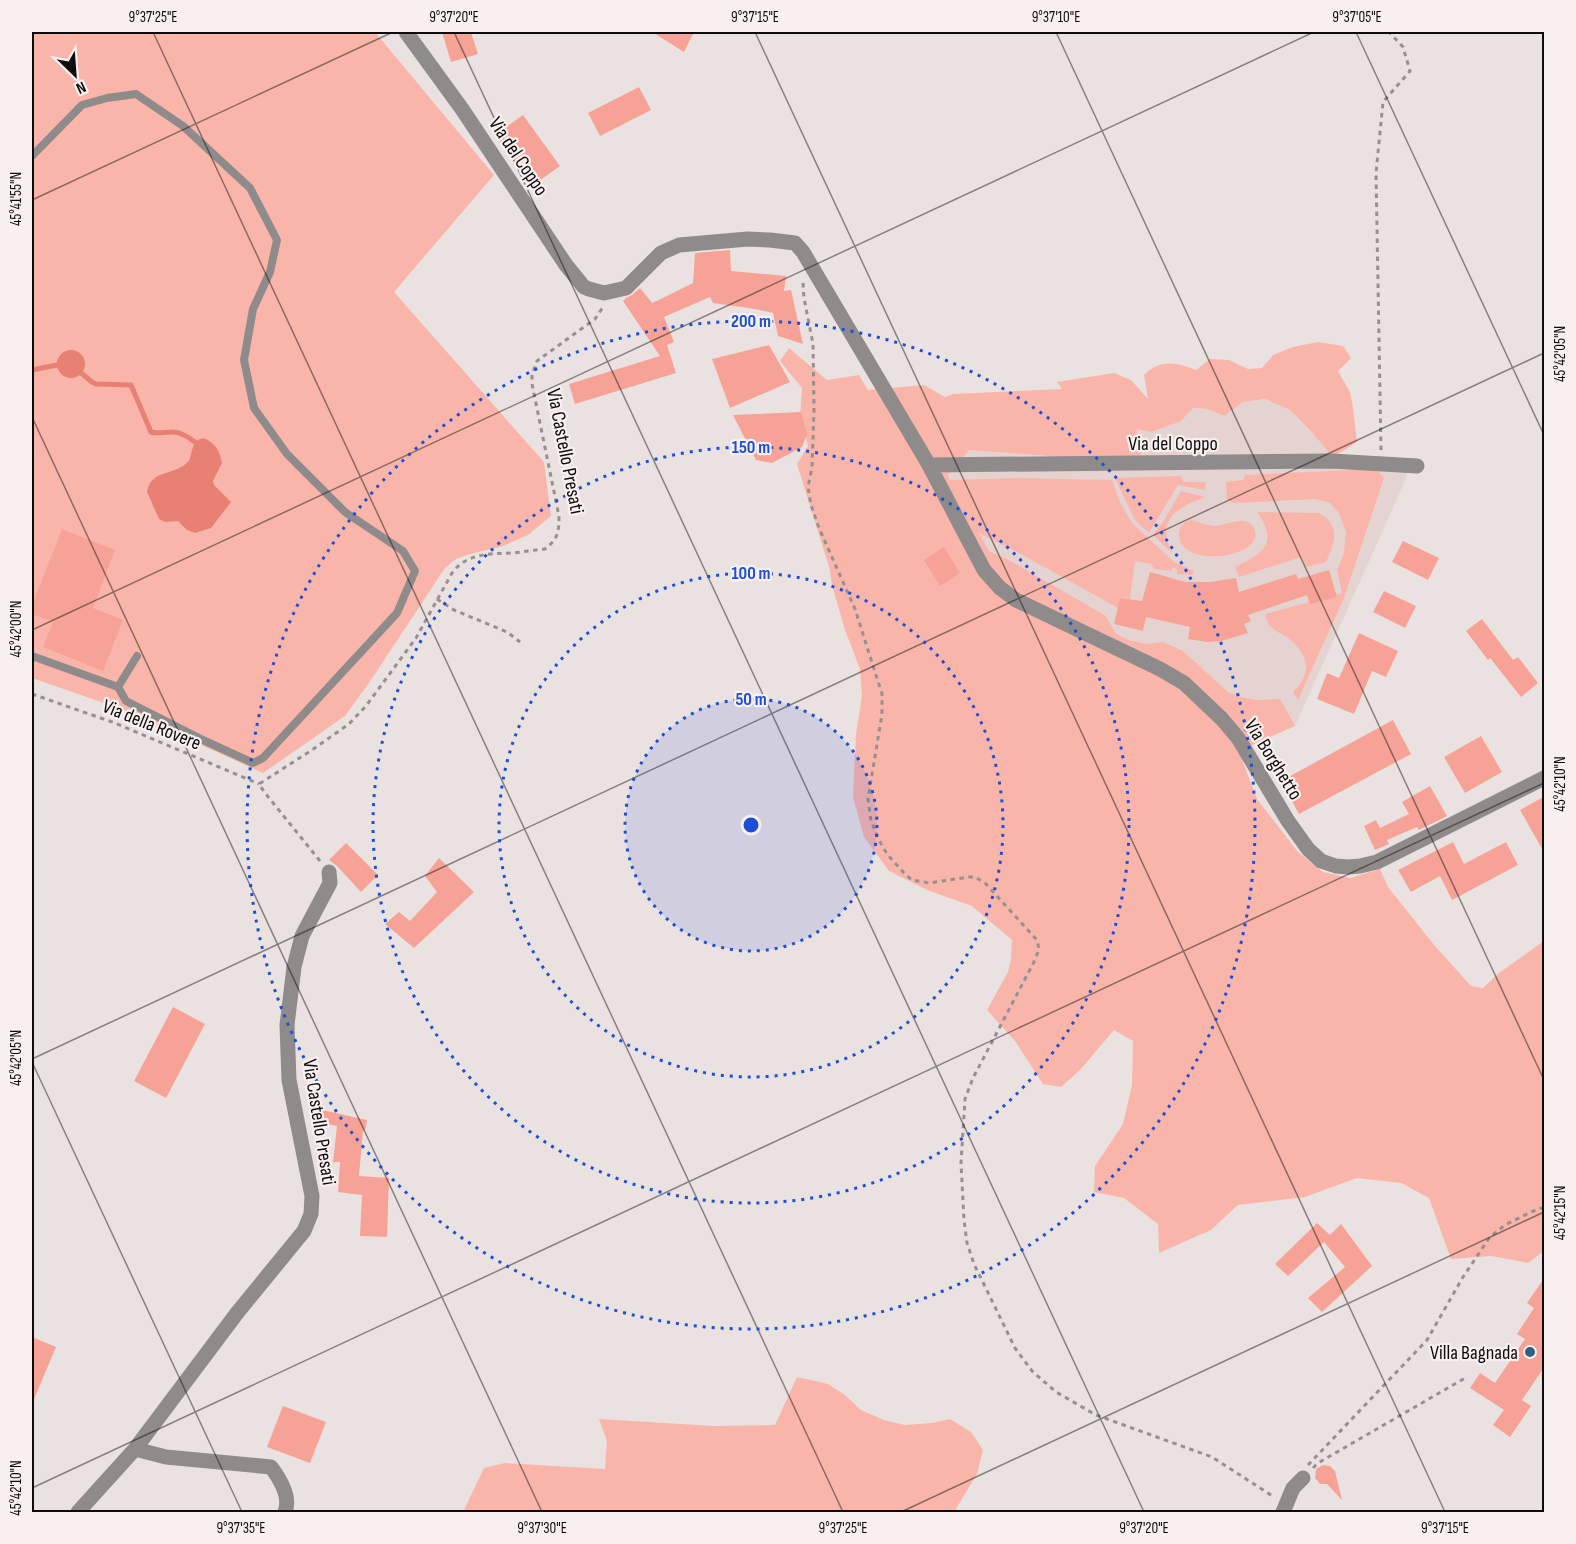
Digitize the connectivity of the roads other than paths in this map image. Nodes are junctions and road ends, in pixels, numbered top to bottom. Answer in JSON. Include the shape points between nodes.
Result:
{"nodes":[{"id":1,"x":406,"y":32,"type":"edge"},
{"id":2,"x":32,"y":156,"type":"edge"},
{"id":3,"x":929,"y":465,"type":"junction"},
{"id":4,"x":1417,"y":466,"type":"dead end"},
{"id":5,"x":32,"y":656,"type":"edge"},
{"id":6,"x":136,"y":656,"type":"dead end"},
{"id":7,"x":118,"y":687,"type":"junction"},
{"id":8,"x":1545,"y":778,"type":"edge"},
{"id":9,"x":329,"y":872,"type":"road end"},
{"id":10,"x":135,"y":1449,"type":"junction"},
{"id":11,"x":1303,"y":1478,"type":"road end"},
{"id":12,"x":1284,"y":1509,"type":"edge"},
{"id":13,"x":78,"y":1512,"type":"edge"},
{"id":14,"x":285,"y":1512,"type":"edge"}],
"edges":[{"from":1,"to":3,"type":"street","name":"Via del Coppo","via":[[566,265],[589,289],[604,293],[626,288],[661,253],[679,246],[748,239],[795,243]]},
{"from":2,"to":7,"type":"lane","via":[[82,105],[136,94],[183,126],[250,188],[277,240],[270,272],[254,309],[244,360],[254,408],[286,454],[345,512],[403,551],[415,572],[397,613],[263,758],[253,763],[126,701]]},
{"from":3,"to":4,"type":"street","name":"Via del Coppo","via":[[1332,461]]},
{"from":3,"to":8,"type":"street","name":"Via Borghetto","via":[[984,570],[1000,588],[1016,600],[1184,682],[1238,738],[1288,820],[1321,861],[1348,867],[1377,862]]},
{"from":5,"to":7,"type":"lane"},
{"from":6,"to":7,"type":"lane"},
{"from":9,"to":10,"type":"street","name":"Via Castello Presati","via":[[330,883],[299,946],[287,1025],[289,1080],[312,1196],[311,1214],[304,1231]]},
{"from":10,"to":13,"type":"street","name":"Via Castello Presati"},
{"from":10,"to":14,"type":"street","via":[[271,1467],[287,1496]]},
{"from":11,"to":12,"type":"street","via":[[1293,1488]]}]}
